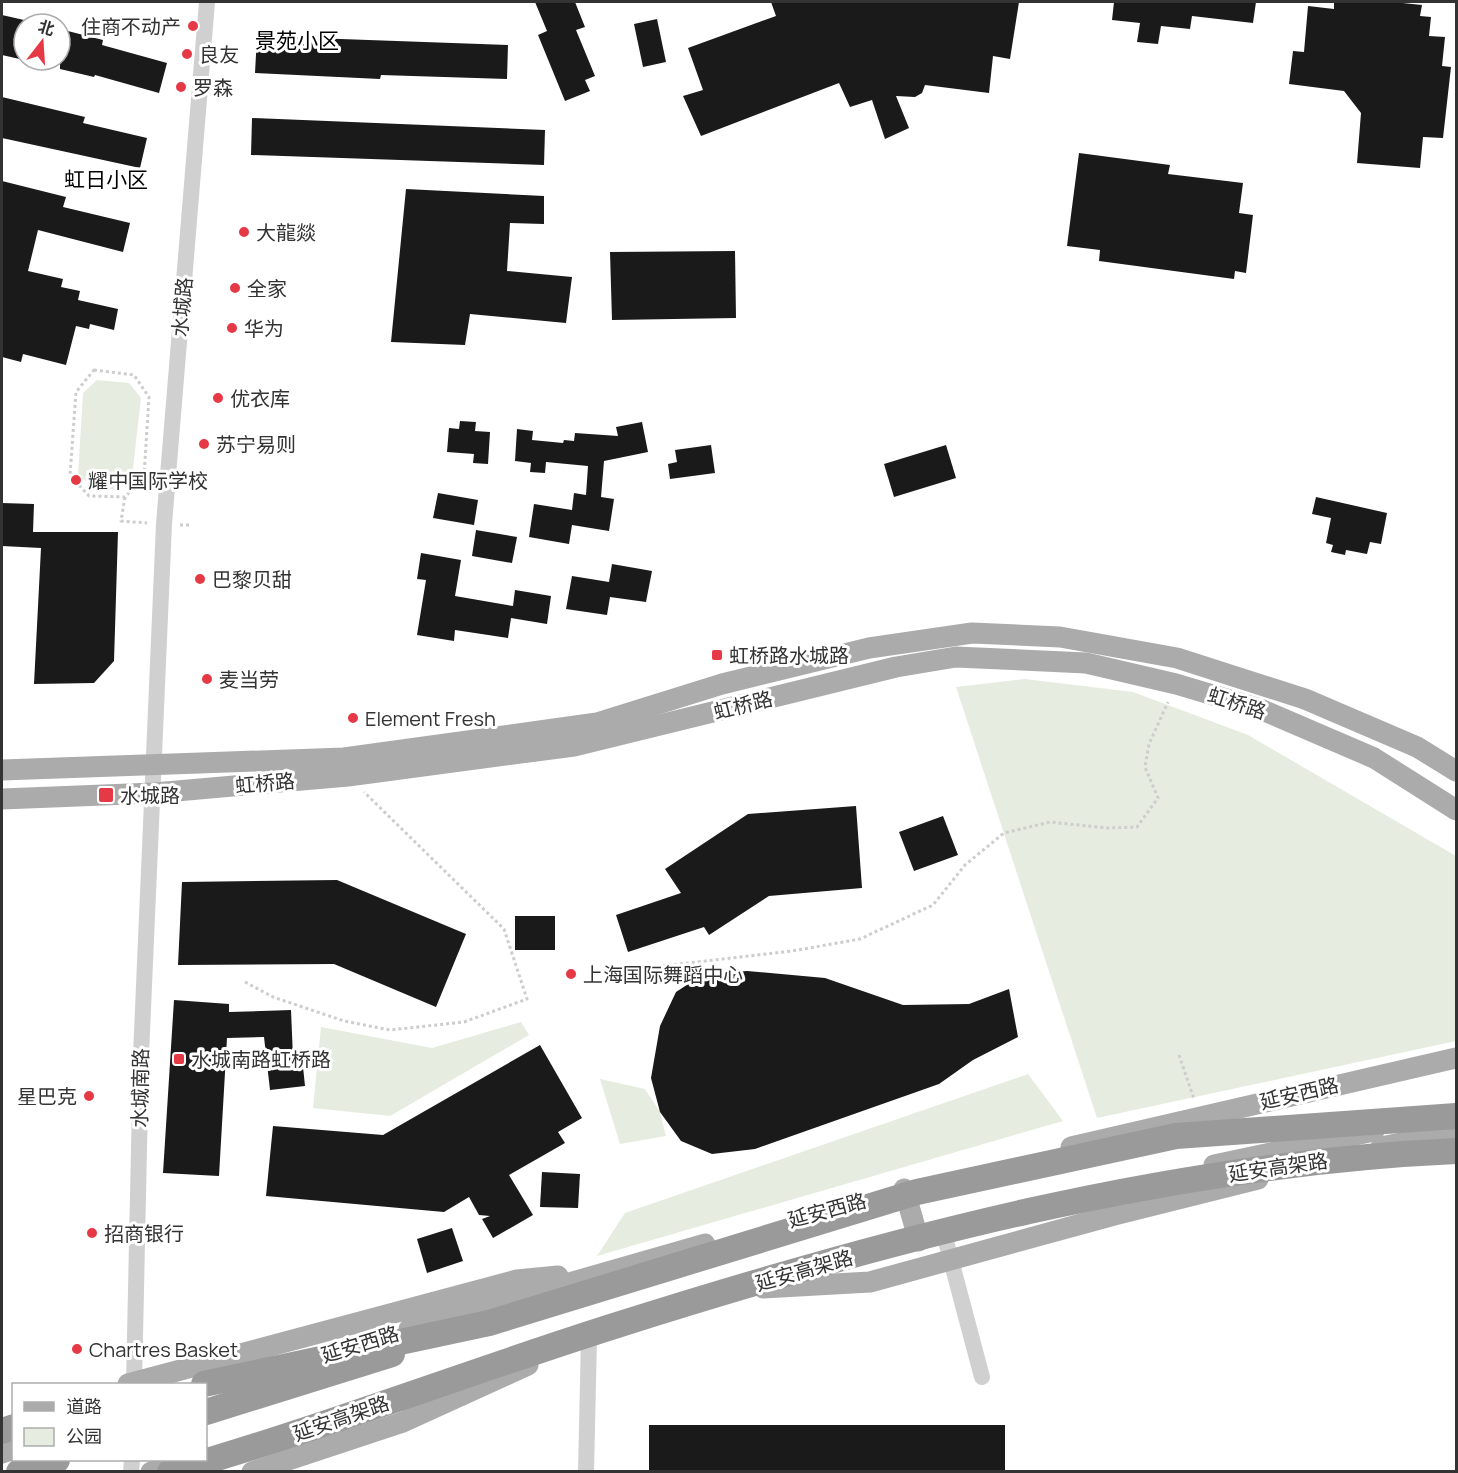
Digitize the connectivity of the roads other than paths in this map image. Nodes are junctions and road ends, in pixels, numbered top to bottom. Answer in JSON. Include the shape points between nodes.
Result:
{"nodes":[{"id":1,"x":207,"y":2,"type":"edge"},
{"id":2,"x":154,"y":764,"type":"junction"},
{"id":3,"x":2,"y":770,"type":"edge"},
{"id":4,"x":1456,"y":771,"type":"edge"},
{"id":5,"x":154,"y":792,"type":"junction"},
{"id":6,"x":2,"y":799,"type":"edge"},
{"id":7,"x":1456,"y":810,"type":"edge"},
{"id":8,"x":1456,"y":1058,"type":"edge"},
{"id":9,"x":1456,"y":1114,"type":"edge"},
{"id":10,"x":1456,"y":1132,"type":"edge"},
{"id":11,"x":1456,"y":1151,"type":"edge"},
{"id":12,"x":904,"y":1189,"type":"junction"},
{"id":13,"x":944,"y":1234,"type":"junction"},
{"id":14,"x":919,"y":1241,"type":"junction"},
{"id":15,"x":950,"y":1260,"type":"junction"},
{"id":16,"x":619,"y":1269,"type":"junction"},
{"id":17,"x":762,"y":1288,"type":"junction"},
{"id":18,"x":489,"y":1323,"type":"junction"},
{"id":19,"x":589,"y":1337,"type":"junction"},
{"id":20,"x":982,"y":1377,"type":"dead end"},
{"id":21,"x":132,"y":1383,"type":"edge"},
{"id":22,"x":136,"y":1383,"type":"edge"},
{"id":23,"x":207,"y":1383,"type":"edge"},
{"id":24,"x":207,"y":1390,"type":"edge"},
{"id":25,"x":207,"y":1413,"type":"edge"},
{"id":26,"x":207,"y":1455,"type":"edge"},
{"id":27,"x":54,"y":1461,"type":"edge"},
{"id":28,"x":187,"y":1461,"type":"edge"},
{"id":29,"x":247,"y":1461,"type":"edge"},
{"id":30,"x":19,"y":1472,"type":"edge"},
{"id":31,"x":152,"y":1472,"type":"edge"},
{"id":32,"x":170,"y":1472,"type":"edge"},
{"id":33,"x":190,"y":1472,"type":"edge"},
{"id":34,"x":586,"y":1472,"type":"edge"}],
"edges":[{"from":1,"to":2,"type":"street","name":"水城路","via":[[164,524]]},
{"from":2,"to":3,"type":"main road","name":"虹桥路"},
{"from":2,"to":4,"type":"main road","name":"虹桥路","via":[[344,758],[597,723],[722,684],[869,648],[972,633],[1060,637],[1177,658],[1305,699],[1417,747]]},
{"from":2,"to":5,"type":"street","name":"水城路"},
{"from":5,"to":6,"type":"main road","name":"虹桥路"},
{"from":5,"to":7,"type":"main road","name":"虹桥路","via":[[348,776],[574,746],[896,667],[956,657],[1086,663],[1260,709],[1374,758]]},
{"from":5,"to":21,"type":"street","name":"水城南路","via":[[141,1055]]},
{"from":8,"to":12,"type":"main road","name":"延安西路"},
{"from":9,"to":13,"type":"main road","via":[[1204,1167]]},
{"from":9,"to":18,"type":"highway","name":"延安高架路","bridge":true,"via":[[1165,1138],[917,1192]]},
{"from":10,"to":15,"type":"main road","via":[[1371,1149]]},
{"from":11,"to":29,"type":"highway","name":"延安高架路","bridge":true,"via":[[1330,1159],[1255,1169],[1035,1209],[907,1239],[615,1325]]},
{"from":12,"to":14,"type":"main road"},
{"from":12,"to":16,"type":"main road","name":"延安西路"},
{"from":13,"to":14,"type":"main road"},
{"from":13,"to":15,"type":"street"},
{"from":14,"to":17,"type":"main road"},
{"from":15,"to":17,"type":"main road","via":[[870,1282]]},
{"from":15,"to":20,"type":"street"},
{"from":16,"to":22,"type":"main road","via":[[517,1280]]},
{"from":16,"to":24,"type":"main road","name":"延安西路"},
{"from":17,"to":19,"type":"main road"},
{"from":18,"to":23,"type":"highway","bridge":true},
{"from":18,"to":25,"type":"highway","name":"延安高架路","bridge":true},
{"from":19,"to":26,"type":"main road"},
{"from":19,"to":29,"type":"main road","via":[[403,1422]]},
{"from":19,"to":34,"type":"street"},
{"from":27,"to":30,"type":"highway"},
{"from":28,"to":31,"type":"main road"},
{"from":29,"to":32,"type":"highway","name":"延安高架路","bridge":true},
{"from":29,"to":33,"type":"highway","bridge":true}]}
